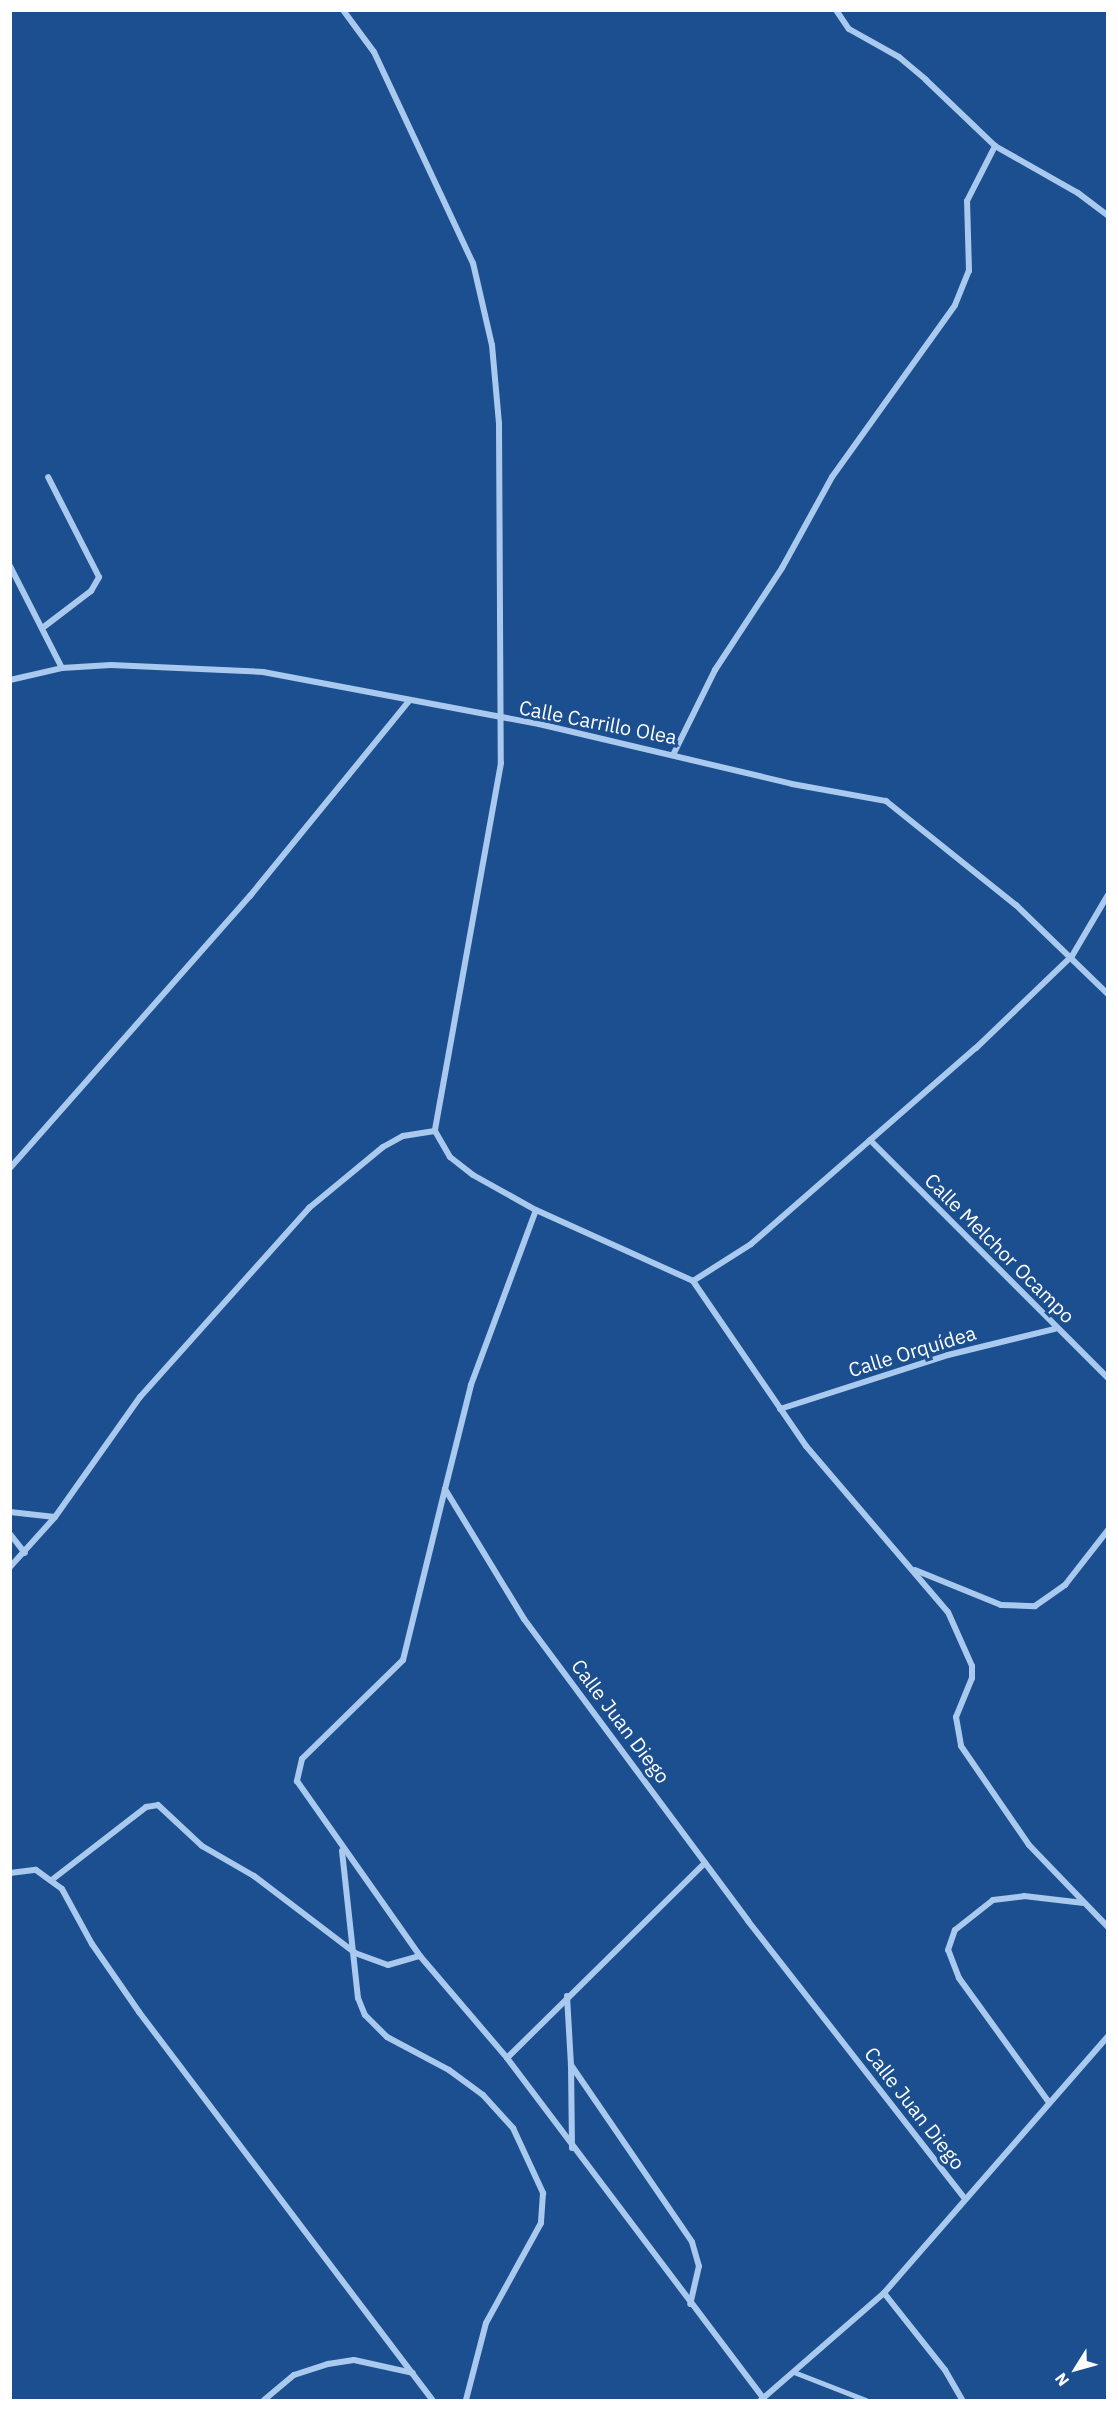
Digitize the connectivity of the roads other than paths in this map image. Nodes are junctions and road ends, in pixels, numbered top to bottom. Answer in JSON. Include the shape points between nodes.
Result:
{"nodes":[{"id":1,"x":343,"y":10,"type":"edge"},
{"id":2,"x":836,"y":10,"type":"edge"},
{"id":3,"x":995,"y":146,"type":"junction"},
{"id":4,"x":1107,"y":216,"type":"edge"},
{"id":5,"x":48,"y":477,"type":"dead end"},
{"id":6,"x":10,"y":566,"type":"edge"},
{"id":7,"x":45,"y":626,"type":"junction"},
{"id":8,"x":62,"y":668,"type":"junction"},
{"id":9,"x":10,"y":681,"type":"edge"},
{"id":10,"x":409,"y":700,"type":"junction"},
{"id":11,"x":500,"y":720,"type":"junction"},
{"id":12,"x":674,"y":753,"type":"junction"},
{"id":13,"x":1107,"y":896,"type":"edge"},
{"id":14,"x":1072,"y":956,"type":"junction"},
{"id":15,"x":1107,"y":994,"type":"edge"},
{"id":16,"x":435,"y":1131,"type":"junction"},
{"id":17,"x":870,"y":1140,"type":"junction"},
{"id":18,"x":10,"y":1168,"type":"edge"},
{"id":19,"x":536,"y":1210,"type":"junction"},
{"id":20,"x":693,"y":1281,"type":"junction"},
{"id":21,"x":1055,"y":1329,"type":"junction"},
{"id":22,"x":1107,"y":1378,"type":"edge"},
{"id":23,"x":780,"y":1409,"type":"junction"},
{"id":24,"x":445,"y":1489,"type":"junction"},
{"id":25,"x":10,"y":1512,"type":"edge"},
{"id":26,"x":55,"y":1517,"type":"junction"},
{"id":27,"x":1107,"y":1530,"type":"edge"},
{"id":28,"x":10,"y":1534,"type":"edge"},
{"id":29,"x":25,"y":1552,"type":"junction"},
{"id":30,"x":10,"y":1568,"type":"edge"},
{"id":31,"x":912,"y":1568,"type":"junction"},
{"id":32,"x":342,"y":1850,"type":"junction"},
{"id":33,"x":705,"y":1863,"type":"junction"},
{"id":34,"x":10,"y":1873,"type":"edge"},
{"id":35,"x":53,"y":1879,"type":"junction"},
{"id":36,"x":1085,"y":1903,"type":"junction"},
{"id":37,"x":1107,"y":1925,"type":"edge"},
{"id":38,"x":355,"y":1953,"type":"junction"},
{"id":39,"x":420,"y":1956,"type":"junction"},
{"id":40,"x":567,"y":1996,"type":"junction"},
{"id":41,"x":1107,"y":2036,"type":"edge"},
{"id":42,"x":507,"y":2058,"type":"junction"},
{"id":43,"x":571,"y":2065,"type":"junction"},
{"id":44,"x":1048,"y":2101,"type":"junction"},
{"id":45,"x":572,"y":2148,"type":"junction"},
{"id":46,"x":964,"y":2197,"type":"junction"},
{"id":47,"x":884,"y":2293,"type":"junction"},
{"id":48,"x":690,"y":2304,"type":"junction"},
{"id":49,"x":794,"y":2372,"type":"junction"},
{"id":50,"x":413,"y":2373,"type":"junction"},
{"id":51,"x":762,"y":2399,"type":"edge"},
{"id":52,"x":264,"y":2400,"type":"edge"},
{"id":53,"x":432,"y":2400,"type":"edge"},
{"id":54,"x":466,"y":2400,"type":"edge"},
{"id":55,"x":866,"y":2400,"type":"edge"},
{"id":56,"x":962,"y":2400,"type":"edge"}],
"edges":[{"from":1,"to":11,"type":"street","via":[[374,52],[473,263],[486,306],[499,423]]},
{"from":2,"to":3,"type":"street","via":[[849,29],[899,57]]},
{"from":3,"to":4,"type":"street","via":[[1078,193]]},
{"from":3,"to":12,"type":"street","via":[[967,201],[969,271],[955,304],[831,477],[782,568],[715,670]]},
{"from":5,"to":7,"type":"street","via":[[99,577],[91,591]]},
{"from":6,"to":7,"type":"street"},
{"from":7,"to":8,"type":"street"},
{"from":8,"to":9,"type":"street","name":"Calle Carrillo Olea"},
{"from":8,"to":10,"type":"street","name":"Calle Carrillo Olea","via":[[219,667]]},
{"from":10,"to":11,"type":"street","name":"Calle Carrillo Olea"},
{"from":10,"to":18,"type":"street","via":[[250,896]]},
{"from":11,"to":12,"type":"street","name":"Calle Carrillo Olea","via":[[524,721]]},
{"from":11,"to":16,"type":"street","via":[[497,794]]},
{"from":12,"to":14,"type":"street","name":"Calle Carrillo Olea","via":[[801,786],[886,801],[1016,904]]},
{"from":13,"to":14,"type":"street"},
{"from":14,"to":15,"type":"street","name":"Calle Carrillo Olea"},
{"from":14,"to":17,"type":"street"},
{"from":16,"to":19,"type":"street","via":[[462,1168]]},
{"from":16,"to":26,"type":"street","via":[[403,1136],[383,1147],[309,1208],[140,1397]]},
{"from":17,"to":20,"type":"street","via":[[751,1244]]},
{"from":17,"to":21,"type":"street","name":"Calle Melchor Ocampo"},
{"from":19,"to":20,"type":"street"},
{"from":19,"to":24,"type":"street","via":[[475,1374]]},
{"from":20,"to":23,"type":"street"},
{"from":21,"to":22,"type":"street","name":"Calle Melchor Ocampo"},
{"from":21,"to":23,"type":"street","name":"Calle Orquídea","via":[[948,1355]]},
{"from":23,"to":31,"type":"street","via":[[836,1484]]},
{"from":24,"to":32,"type":"street","via":[[403,1660],[297,1767],[297,1781]]},
{"from":24,"to":33,"type":"street","name":"Calle Juan Diego","via":[[524,1619]]},
{"from":25,"to":26,"type":"street"},
{"from":26,"to":29,"type":"street"},
{"from":27,"to":31,"type":"street","via":[[1065,1584],[1035,1606],[1001,1605]]},
{"from":28,"to":29,"type":"street"},
{"from":29,"to":30,"type":"street"},
{"from":31,"to":36,"type":"street","via":[[948,1612],[968,1653],[972,1678],[956,1718],[961,1746],[1029,1845]]},
{"from":32,"to":38,"type":"street"},
{"from":32,"to":39,"type":"street"},
{"from":33,"to":40,"type":"street"},
{"from":33,"to":46,"type":"street","name":"Calle Juan Diego"},
{"from":34,"to":35,"type":"street","via":[[36,1870]]},
{"from":35,"to":38,"type":"street","via":[[146,1807],[158,1805],[202,1846],[254,1876]]},
{"from":35,"to":50,"type":"street","via":[[139,2012]]},
{"from":36,"to":37,"type":"street"},
{"from":36,"to":44,"type":"street","via":[[1024,1896],[993,1900],[955,1930],[948,1950],[959,1978]]},
{"from":38,"to":39,"type":"street","via":[[388,1965]]},
{"from":38,"to":54,"type":"street","via":[[358,1998],[364,2014],[387,2037],[449,2070],[483,2095],[513,2128],[543,2193],[541,2223],[486,2323]]},
{"from":39,"to":42,"type":"street"},
{"from":40,"to":42,"type":"street"},
{"from":40,"to":43,"type":"street"},
{"from":41,"to":44,"type":"street"},
{"from":42,"to":45,"type":"street"},
{"from":43,"to":45,"type":"street"},
{"from":43,"to":48,"type":"street","via":[[692,2242],[699,2266]]},
{"from":44,"to":46,"type":"street"},
{"from":45,"to":48,"type":"street"},
{"from":46,"to":47,"type":"street"},
{"from":47,"to":49,"type":"street"},
{"from":47,"to":56,"type":"street","via":[[939,2362]]},
{"from":48,"to":51,"type":"street"},
{"from":49,"to":51,"type":"street"},
{"from":49,"to":55,"type":"lane"},
{"from":50,"to":52,"type":"street","via":[[354,2360],[328,2364],[294,2375]]},
{"from":50,"to":53,"type":"street"}]}
